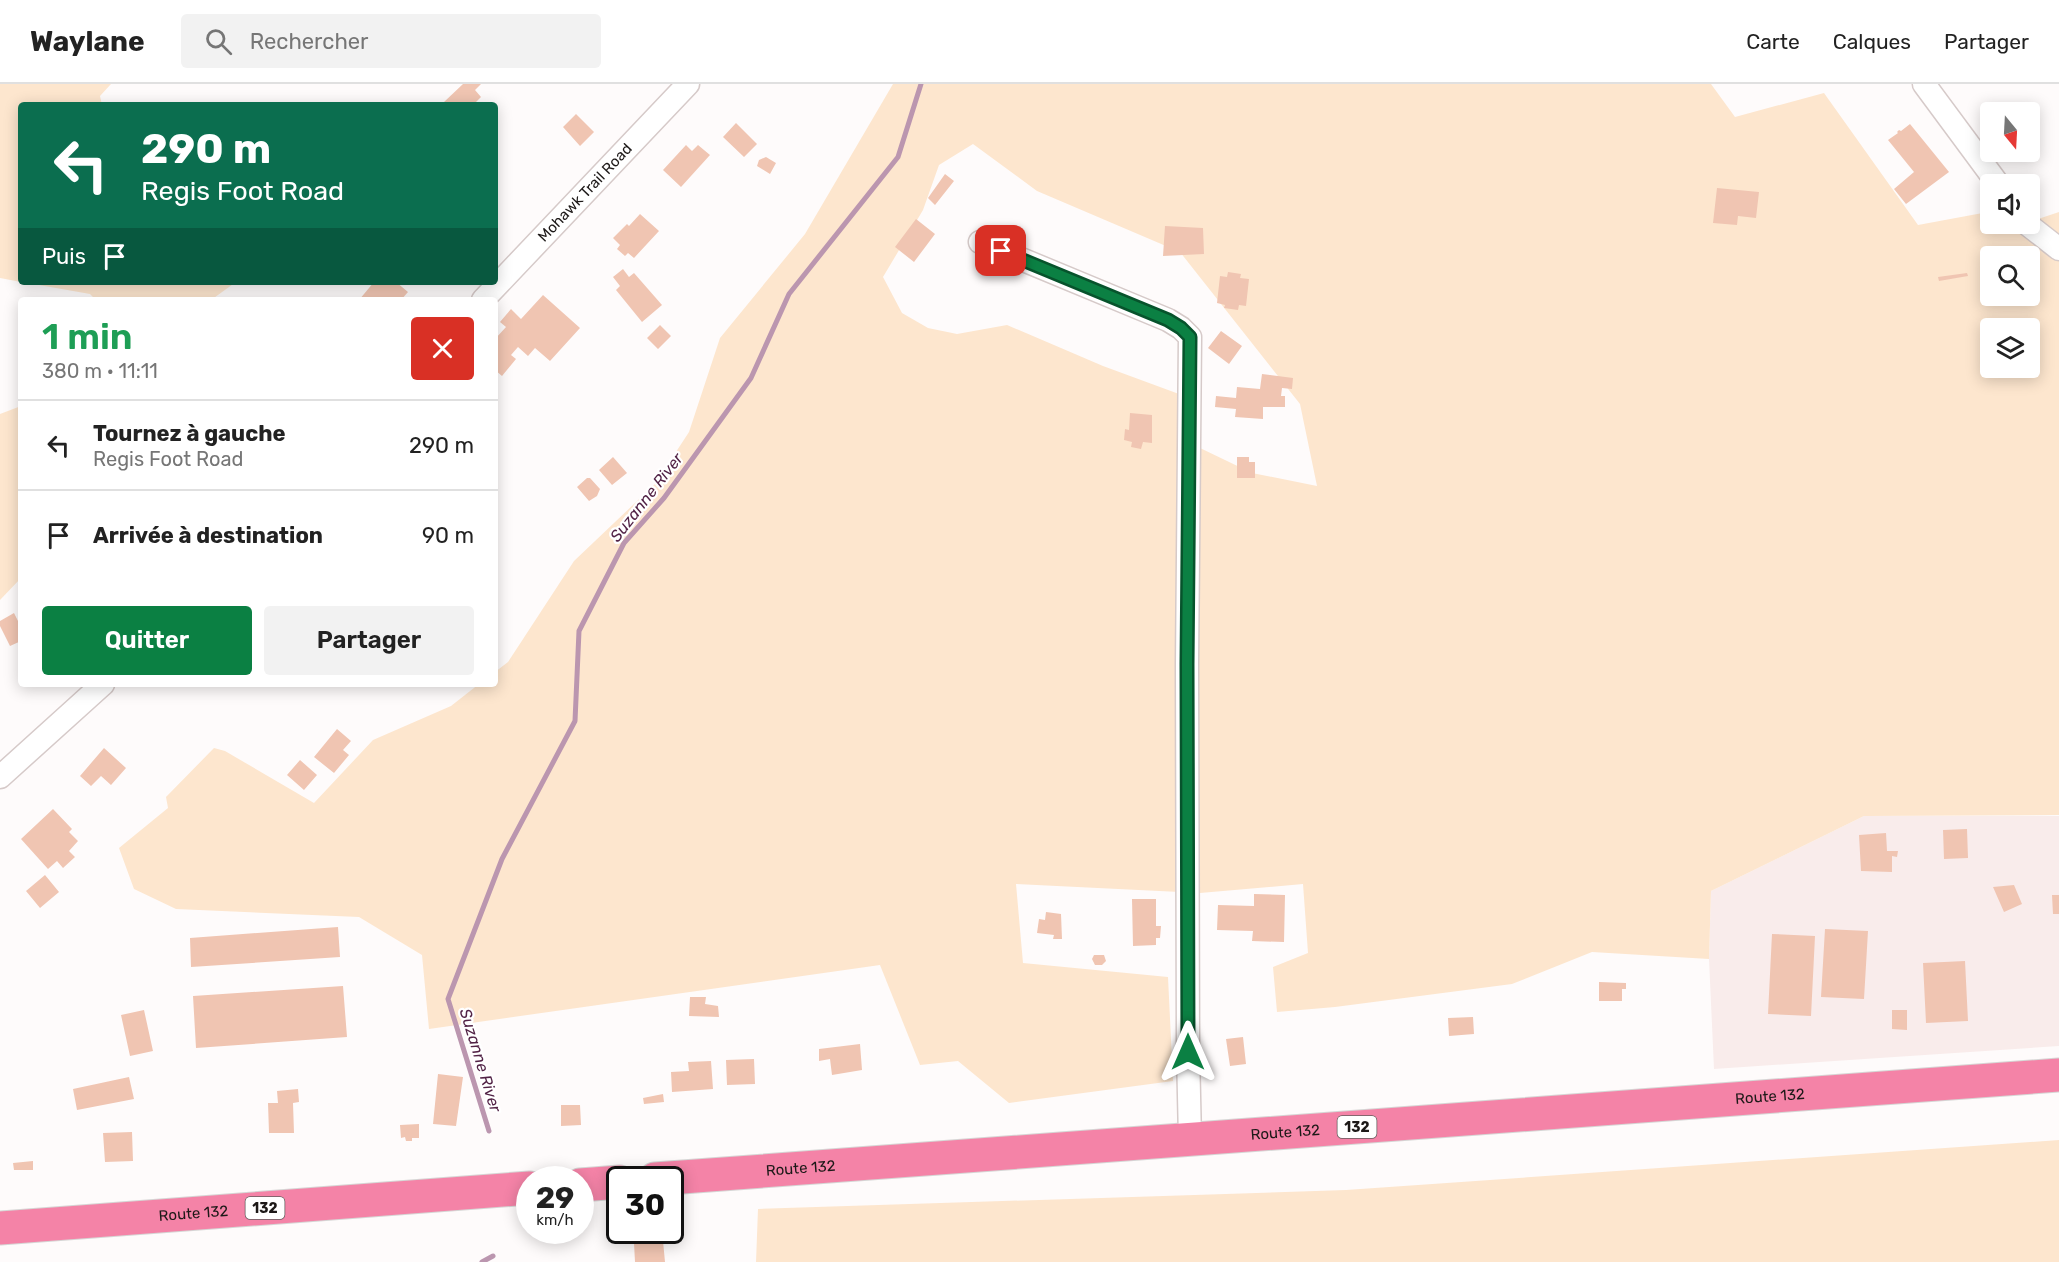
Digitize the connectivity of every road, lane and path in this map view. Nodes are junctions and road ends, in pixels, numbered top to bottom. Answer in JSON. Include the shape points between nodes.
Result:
{"nodes":[{"id":1,"x":688,"y":84,"type":"edge"},
{"id":2,"x":1924,"y":84,"type":"edge"},
{"id":3,"x":1991,"y":174,"type":"edge"},
{"id":4,"x":2040,"y":234,"type":"edge"},
{"id":5,"x":980,"y":242,"type":"dead end"},
{"id":6,"x":2059,"y":249,"type":"edge"},
{"id":7,"x":498,"y":284,"type":"edge"},
{"id":8,"x":497,"y":285,"type":"edge"},
{"id":9,"x":486,"y":297,"type":"edge"},
{"id":10,"x":100,"y":687,"type":"edge"},
{"id":11,"x":0,"y":777,"type":"edge"},
{"id":12,"x":2059,"y":1075,"type":"edge"},
{"id":13,"x":1190,"y":1139,"type":"junction"},
{"id":14,"x":684,"y":1177,"type":"edge"},
{"id":15,"x":516,"y":1189,"type":"edge"},
{"id":16,"x":0,"y":1228,"type":"edge"}],
"edges":[{"from":1,"to":7,"type":"street","name":"Mohawk Trail Road"},
{"from":2,"to":3,"type":"street"},
{"from":4,"to":6,"type":"street"},
{"from":5,"to":13,"type":"street","via":[[1168,320],[1190,337]]},
{"from":8,"to":9,"type":"street","name":"Mohawk Trail Road"},
{"from":10,"to":11,"type":"street"},
{"from":12,"to":13,"type":"highway","name":"Route 132","number":"132"},
{"from":13,"to":14,"type":"highway","name":"Route 132","number":"132"},
{"from":15,"to":16,"type":"highway","name":"Route 132","number":"132"}]}
